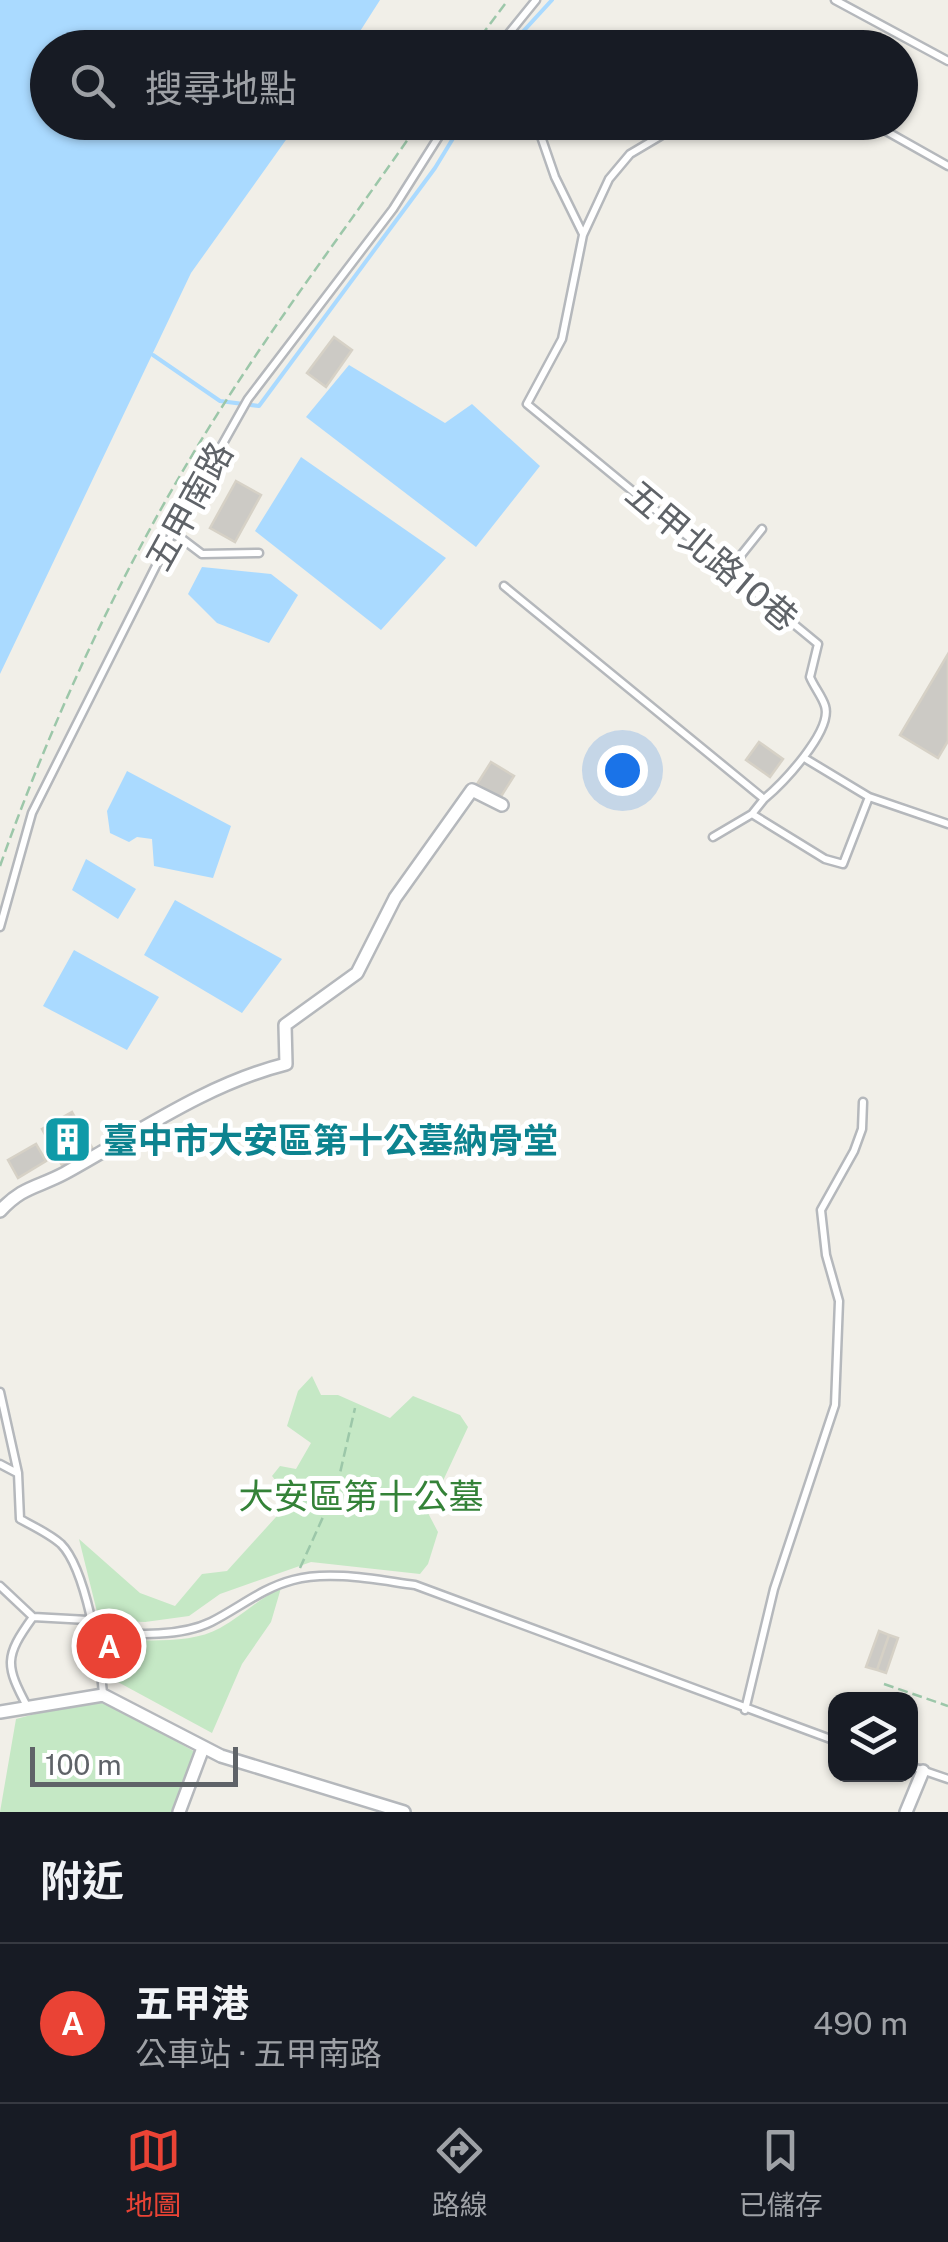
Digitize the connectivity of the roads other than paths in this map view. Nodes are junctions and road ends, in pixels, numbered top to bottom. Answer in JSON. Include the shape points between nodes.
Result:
{"nodes":[{"id":1,"x":536,"y":0,"type":"edge"},
{"id":2,"x":835,"y":0,"type":"edge"},
{"id":3,"x":512,"y":30,"type":"edge"},
{"id":4,"x":890,"y":30,"type":"edge"},
{"id":5,"x":918,"y":46,"type":"edge"},
{"id":6,"x":948,"y":62,"type":"edge"},
{"id":7,"x":437,"y":140,"type":"edge"},
{"id":8,"x":542,"y":140,"type":"edge"},
{"id":9,"x":654,"y":140,"type":"edge"},
{"id":10,"x":902,"y":140,"type":"edge"},
{"id":11,"x":948,"y":166,"type":"edge"},
{"id":12,"x":583,"y":235,"type":"junction"},
{"id":13,"x":762,"y":530,"type":"dead end"},
{"id":14,"x":174,"y":532,"type":"junction"},
{"id":15,"x":259,"y":553,"type":"dead end"},
{"id":16,"x":730,"y":568,"type":"junction"},
{"id":17,"x":504,"y":586,"type":"dead end"},
{"id":18,"x":806,"y":758,"type":"junction"},
{"id":19,"x":869,"y":797,"type":"junction"},
{"id":20,"x":764,"y":799,"type":"junction"},
{"id":21,"x":502,"y":805,"type":"dead end"},
{"id":22,"x":752,"y":814,"type":"junction"},
{"id":23,"x":948,"y":824,"type":"edge"},
{"id":24,"x":714,"y":837,"type":"dead end"},
{"id":25,"x":0,"y":928,"type":"edge"},
{"id":26,"x":863,"y":1102,"type":"dead end"},
{"id":27,"x":0,"y":1211,"type":"edge"},
{"id":28,"x":0,"y":1392,"type":"edge"},
{"id":29,"x":0,"y":1464,"type":"edge"},
{"id":30,"x":18,"y":1473,"type":"junction"},
{"id":31,"x":0,"y":1586,"type":"edge"},
{"id":32,"x":34,"y":1618,"type":"junction"},
{"id":33,"x":88,"y":1620,"type":"junction"},
{"id":34,"x":97,"y":1632,"type":"junction"},
{"id":35,"x":0,"y":1639,"type":"edge"},
{"id":36,"x":12,"y":1646,"type":"junction"},
{"id":37,"x":0,"y":1676,"type":"edge"},
{"id":38,"x":11,"y":1676,"type":"junction"},
{"id":39,"x":103,"y":1694,"type":"junction"},
{"id":40,"x":28,"y":1709,"type":"junction"},
{"id":41,"x":745,"y":1710,"type":"junction"},
{"id":42,"x":0,"y":1712,"type":"edge"},
{"id":43,"x":828,"y":1738,"type":"edge"},
{"id":44,"x":204,"y":1748,"type":"junction"},
{"id":45,"x":918,"y":1768,"type":"edge"},
{"id":46,"x":948,"y":1779,"type":"edge"},
{"id":47,"x":914,"y":1782,"type":"edge"},
{"id":48,"x":179,"y":1812,"type":"edge"},
{"id":49,"x":404,"y":1812,"type":"edge"},
{"id":50,"x":906,"y":1812,"type":"edge"}],
"edges":[{"from":1,"to":3,"type":"lane"},
{"from":2,"to":4,"type":"lane"},
{"from":5,"to":6,"type":"lane"},
{"from":7,"to":14,"type":"lane","name":"五甲南路","via":[[393,209],[248,399]]},
{"from":8,"to":12,"type":"lane"},
{"from":9,"to":12,"type":"lane","name":"五甲北路10巷","via":[[608,178]]},
{"from":10,"to":11,"type":"lane"},
{"from":12,"to":16,"type":"lane","name":"五甲北路10巷","via":[[562,339],[527,404]]},
{"from":13,"to":16,"type":"lane"},
{"from":14,"to":15,"type":"lane","via":[[202,554]]},
{"from":14,"to":25,"type":"lane","name":"五甲南路","via":[[32,812]]},
{"from":16,"to":18,"type":"lane","name":"五甲北路10巷","via":[[818,644],[810,677],[826,717]]},
{"from":17,"to":20,"type":"lane"},
{"from":18,"to":19,"type":"lane"},
{"from":18,"to":20,"type":"lane"},
{"from":19,"to":22,"type":"lane","via":[[843,864]]},
{"from":19,"to":23,"type":"lane"},
{"from":20,"to":22,"type":"lane"},
{"from":21,"to":27,"type":"street","via":[[472,790],[395,898],[357,973],[285,1025],[286,1064],[260,1070],[19,1190]]},
{"from":22,"to":24,"type":"lane"},
{"from":26,"to":41,"type":"lane","via":[[854,1152],[821,1210],[839,1300],[835,1406],[774,1590]]},
{"from":28,"to":30,"type":"lane"},
{"from":29,"to":30,"type":"lane"},
{"from":30,"to":33,"type":"lane","via":[[20,1519],[62,1544],[83,1584]]},
{"from":31,"to":32,"type":"lane"},
{"from":32,"to":33,"type":"lane"},
{"from":32,"to":36,"type":"lane"},
{"from":33,"to":34,"type":"lane"},
{"from":34,"to":39,"type":"lane"},
{"from":34,"to":41,"type":"lane","via":[[195,1627],[296,1578],[358,1578],[440,1590],[487,1614]]},
{"from":35,"to":36,"type":"lane"},
{"from":36,"to":38,"type":"lane"},
{"from":37,"to":38,"type":"lane"},
{"from":38,"to":40,"type":"lane"},
{"from":39,"to":40,"type":"street"},
{"from":39,"to":44,"type":"street"},
{"from":40,"to":42,"type":"street"},
{"from":41,"to":43,"type":"lane"},
{"from":44,"to":48,"type":"street"},
{"from":44,"to":49,"type":"street"},
{"from":45,"to":46,"type":"lane"},
{"from":47,"to":50,"type":"street"}]}
